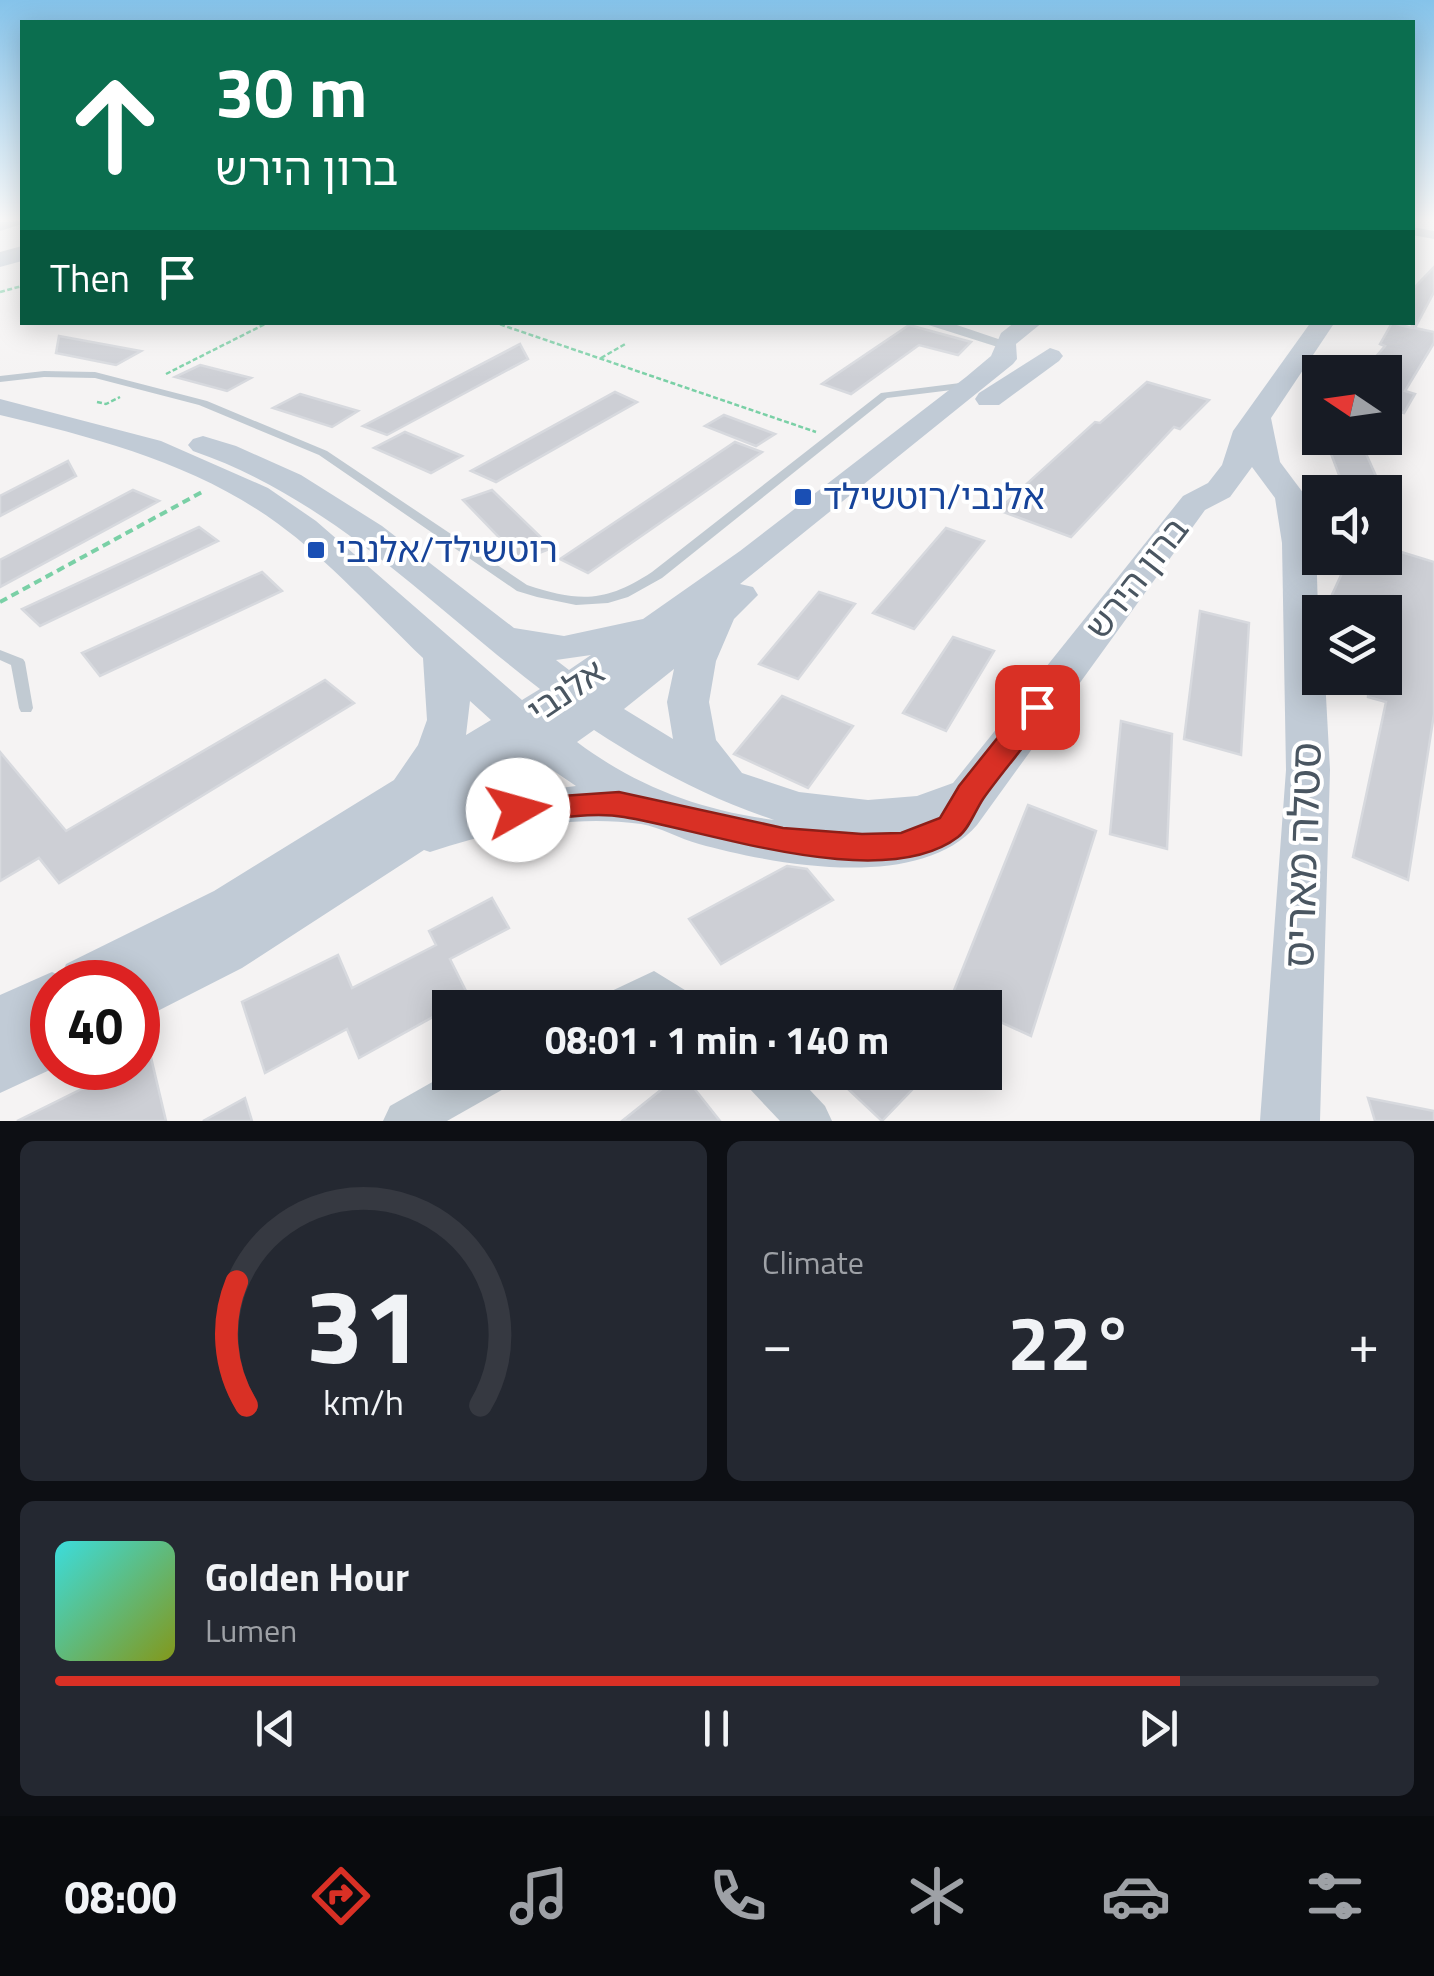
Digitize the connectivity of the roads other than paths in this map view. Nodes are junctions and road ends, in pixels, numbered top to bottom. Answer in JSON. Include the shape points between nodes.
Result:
{"nodes":[{"id":1,"x":943,"y":325,"type":"edge"},
{"id":2,"x":1321,"y":325,"type":"edge"},
{"id":3,"x":1013,"y":338,"type":"edge"},
{"id":4,"x":1052,"y":341,"type":"edge"},
{"id":5,"x":0,"y":379,"type":"edge"},
{"id":6,"x":975,"y":384,"type":"junction"},
{"id":7,"x":0,"y":388,"type":"edge"},
{"id":8,"x":0,"y":407,"type":"edge"},
{"id":9,"x":1253,"y":424,"type":"junction"},
{"id":10,"x":1216,"y":480,"type":"junction"},
{"id":11,"x":1287,"y":493,"type":"junction"},
{"id":12,"x":704,"y":608,"type":"junction"},
{"id":13,"x":498,"y":634,"type":"junction"},
{"id":14,"x":441,"y":650,"type":"junction"},
{"id":15,"x":0,"y":655,"type":"edge"},
{"id":16,"x":583,"y":699,"type":"junction"},
{"id":17,"x":26,"y":708,"type":"dead end"},
{"id":18,"x":534,"y":731,"type":"junction"},
{"id":19,"x":732,"y":788,"type":"junction"},
{"id":20,"x":970,"y":794,"type":"junction"},
{"id":21,"x":397,"y":802,"type":"junction"},
{"id":22,"x":650,"y":808,"type":"junction"},
{"id":23,"x":379,"y":856,"type":"junction"},
{"id":24,"x":128,"y":960,"type":"edge"},
{"id":25,"x":160,"y":985,"type":"edge"},
{"id":26,"x":30,"y":1009,"type":"edge"},
{"id":27,"x":0,"y":1024,"type":"edge"},
{"id":28,"x":30,"y":1050,"type":"edge"},
{"id":29,"x":0,"y":1065,"type":"edge"},
{"id":30,"x":460,"y":1090,"type":"edge"},
{"id":31,"x":780,"y":1090,"type":"edge"},
{"id":32,"x":405,"y":1121,"type":"edge"},
{"id":33,"x":810,"y":1121,"type":"edge"},
{"id":34,"x":1290,"y":1121,"type":"edge"}],
"edges":[{"from":1,"to":3,"type":"street"},
{"from":2,"to":9,"type":"street","name":"ברון הירש"},
{"from":3,"to":4,"type":"street","name":"אלנבי"},
{"from":3,"to":6,"type":"street","name":"אלנבי","via":[[1004,359]]},
{"from":4,"to":12,"type":"street","name":"אלנבי","via":[[1017,377]]},
{"from":5,"to":6,"type":"lane","via":[[95,375],[203,403],[323,453],[522,588],[570,601],[629,595],[884,395]]},
{"from":6,"to":12,"type":"street","name":"אלנבי"},
{"from":7,"to":13,"type":"street","name":"ברון הירש","via":[[217,449],[287,480],[369,532]]},
{"from":8,"to":14,"type":"street","name":"ברון הירש","via":[[164,452],[236,484],[289,516]]},
{"from":9,"to":10,"type":"street","name":"ברון הירש"},
{"from":9,"to":11,"type":"street","name":"סטלה מאריס","via":[[1264,463]]},
{"from":10,"to":11,"type":"street"},
{"from":10,"to":20,"type":"street","name":"ברון הירש"},
{"from":11,"to":34,"type":"street","name":"סטלה מאריס","via":[[1299,542],[1308,770]]},
{"from":12,"to":13,"type":"street","via":[[564,648]]},
{"from":12,"to":16,"type":"street","name":"אלנבי"},
{"from":12,"to":19,"type":"street","via":[[688,704],[701,759]]},
{"from":13,"to":16,"type":"street","name":"ברון הירש"},
{"from":14,"to":18,"type":"street","name":"ברון הירש"},
{"from":14,"to":21,"type":"street","via":[[451,694],[445,737]]},
{"from":15,"to":17,"type":"lane","via":[[18,662]]},
{"from":16,"to":18,"type":"street","name":"אלנבי"},
{"from":16,"to":19,"type":"street","name":"ברון הירש","via":[[672,759]]},
{"from":18,"to":21,"type":"street","name":"אלנבי"},
{"from":18,"to":22,"type":"street","name":"ברון הירש"},
{"from":18,"to":23,"type":"street","name":"אלנבי"},
{"from":19,"to":20,"type":"street","name":"ברון הירש","via":[[788,808],[856,818],[930,814]]},
{"from":20,"to":22,"type":"street","name":"ברון הירש","via":[[951,827],[929,839],[862,847],[723,830]]},
{"from":21,"to":24,"type":"street","name":"אלנבי","via":[[232,906]]},
{"from":22,"to":23,"type":"street","via":[[543,806],[451,826]]},
{"from":23,"to":25,"type":"street","name":"אלנבי"},
{"from":26,"to":27,"type":"street"},
{"from":28,"to":29,"type":"street"},
{"from":30,"to":32,"type":"street"},
{"from":31,"to":33,"type":"street"}]}
